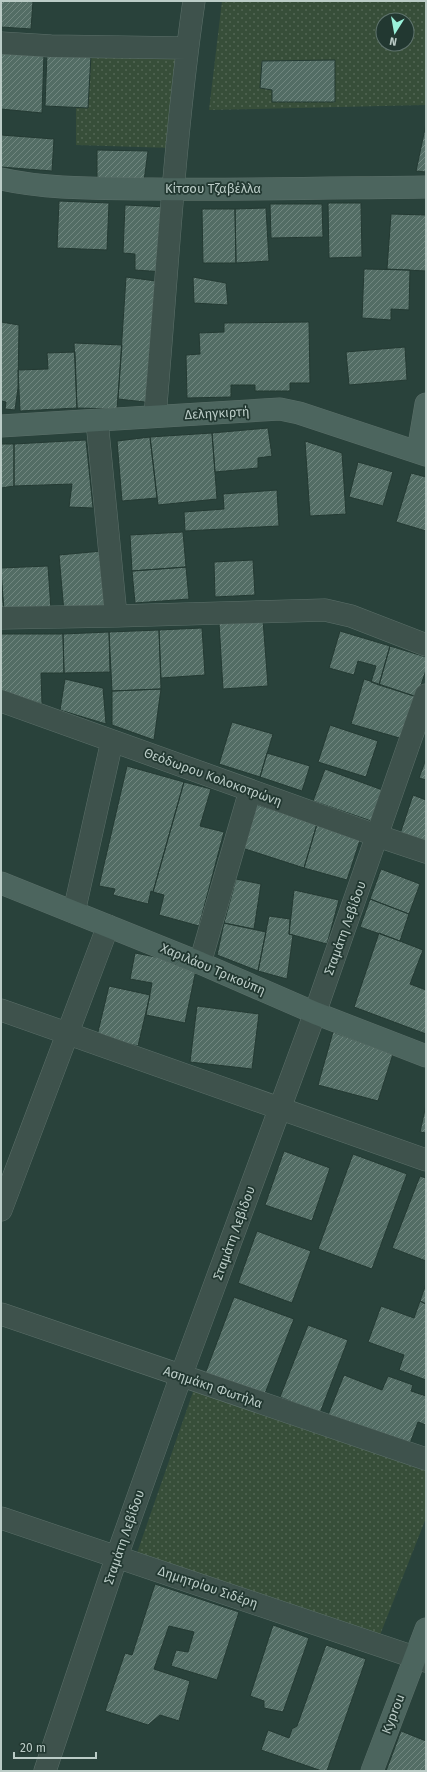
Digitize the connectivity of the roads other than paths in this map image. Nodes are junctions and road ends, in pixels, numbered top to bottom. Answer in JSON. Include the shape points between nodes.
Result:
{"nodes":[{"id":1,"x":194,"y":1,"type":"edge"},
{"id":2,"x":1,"y":43,"type":"edge"},
{"id":3,"x":187,"y":48,"type":"junction"},
{"id":4,"x":1,"y":179,"type":"edge"},
{"id":5,"x":426,"y":187,"type":"edge"},
{"id":6,"x":173,"y":189,"type":"junction"},
{"id":7,"x":426,"y":404,"type":"edge"},
{"id":8,"x":155,"y":416,"type":"junction"},
{"id":9,"x":97,"y":421,"type":"junction"},
{"id":10,"x":1,"y":426,"type":"edge"},
{"id":11,"x":422,"y":453,"type":"edge"},
{"id":12,"x":116,"y":616,"type":"junction"},
{"id":13,"x":1,"y":618,"type":"edge"},
{"id":14,"x":426,"y":645,"type":"edge"},
{"id":15,"x":426,"y":695,"type":"edge"},
{"id":16,"x":1,"y":701,"type":"edge"},
{"id":17,"x":112,"y":741,"type":"junction"},
{"id":18,"x":250,"y":791,"type":"junction"},
{"id":19,"x":378,"y":836,"type":"junction"},
{"id":20,"x":426,"y":852,"type":"edge"},
{"id":21,"x":1,"y":883,"type":"edge"},
{"id":22,"x":74,"y":912,"type":"junction"},
{"id":23,"x":108,"y":926,"type":"junction"},
{"id":24,"x":200,"y":963,"type":"junction"},
{"id":25,"x":1,"y":1010,"type":"edge"},
{"id":26,"x":315,"y":1013,"type":"junction"},
{"id":27,"x":68,"y":1034,"type":"junction"},
{"id":28,"x":426,"y":1056,"type":"edge"},
{"id":29,"x":280,"y":1109,"type":"junction"},
{"id":30,"x":426,"y":1160,"type":"edge"},
{"id":31,"x":1,"y":1210,"type":"edge"},
{"id":32,"x":1,"y":1314,"type":"edge"},
{"id":33,"x":181,"y":1376,"type":"junction"},
{"id":34,"x":426,"y":1459,"type":"edge"},
{"id":35,"x":1,"y":1518,"type":"edge"},
{"id":36,"x":117,"y":1556,"type":"junction"},
{"id":37,"x":426,"y":1629,"type":"edge"},
{"id":38,"x":420,"y":1660,"type":"edge"},
{"id":39,"x":45,"y":1771,"type":"edge"},
{"id":40,"x":372,"y":1771,"type":"edge"}],
"edges":[{"from":1,"to":3,"type":"street"},
{"from":2,"to":3,"type":"street"},
{"from":3,"to":6,"type":"street"},
{"from":4,"to":6,"type":"street","name":"Κίτσου Τζαβέλλα","via":[[60,187]]},
{"from":5,"to":6,"type":"street","name":"Κίτσου Τζαβέλλα"},
{"from":6,"to":8,"type":"street"},
{"from":7,"to":11,"type":"street"},
{"from":8,"to":9,"type":"street","name":"Δεληγκιρτή"},
{"from":8,"to":11,"type":"street","name":"Δεληγκιρτή","via":[[286,410]]},
{"from":9,"to":10,"type":"street","name":"Δεληγκιρτή"},
{"from":9,"to":12,"type":"street"},
{"from":12,"to":13,"type":"street"},
{"from":12,"to":14,"type":"street","via":[[325,610],[351,616]]},
{"from":15,"to":19,"type":"street","name":"Σταμάτη Λεβίδου"},
{"from":16,"to":17,"type":"street","name":"Θεόδωρου Κολοκοτρώνη"},
{"from":17,"to":18,"type":"street","name":"Θεόδωρου Κολοκοτρώνη"},
{"from":17,"to":22,"type":"street"},
{"from":18,"to":19,"type":"street","name":"Θεόδωρου Κολοκοτρώνη"},
{"from":18,"to":24,"type":"street"},
{"from":19,"to":20,"type":"street","name":"Θεόδωρου Κολοκοτρώνη"},
{"from":19,"to":26,"type":"street","name":"Σταμάτη Λεβίδου"},
{"from":21,"to":22,"type":"street","name":"Χαριλάου Τρικούπη"},
{"from":22,"to":23,"type":"street","name":"Χαριλάου Τρικούπη"},
{"from":23,"to":24,"type":"street","name":"Χαριλάου Τρικούπη"},
{"from":23,"to":27,"type":"street"},
{"from":24,"to":26,"type":"street","name":"Χαριλάου Τρικούπη"},
{"from":25,"to":27,"type":"street"},
{"from":26,"to":28,"type":"street","name":"Χαριλάου Τρικούπη"},
{"from":26,"to":29,"type":"street","name":"Σταμάτη Λεβίδου"},
{"from":27,"to":29,"type":"street"},
{"from":27,"to":31,"type":"street"},
{"from":29,"to":30,"type":"street"},
{"from":29,"to":33,"type":"street","name":"Σταμάτη Λεβίδου"},
{"from":32,"to":33,"type":"street","name":"Ασημάκη Φωτήλα"},
{"from":33,"to":34,"type":"street","name":"Ασημάκη Φωτήλα"},
{"from":33,"to":36,"type":"street","name":"Σταμάτη Λεβίδου"},
{"from":35,"to":36,"type":"street","name":"Δημητρίου Σιδέρη"},
{"from":36,"to":38,"type":"street","name":"Δημητρίου Σιδέρη"},
{"from":36,"to":39,"type":"street","name":"Σταμάτη Λεβίδου"},
{"from":37,"to":38,"type":"street","name":"Kyprou"},
{"from":38,"to":40,"type":"street","name":"Kyprou"}]}
